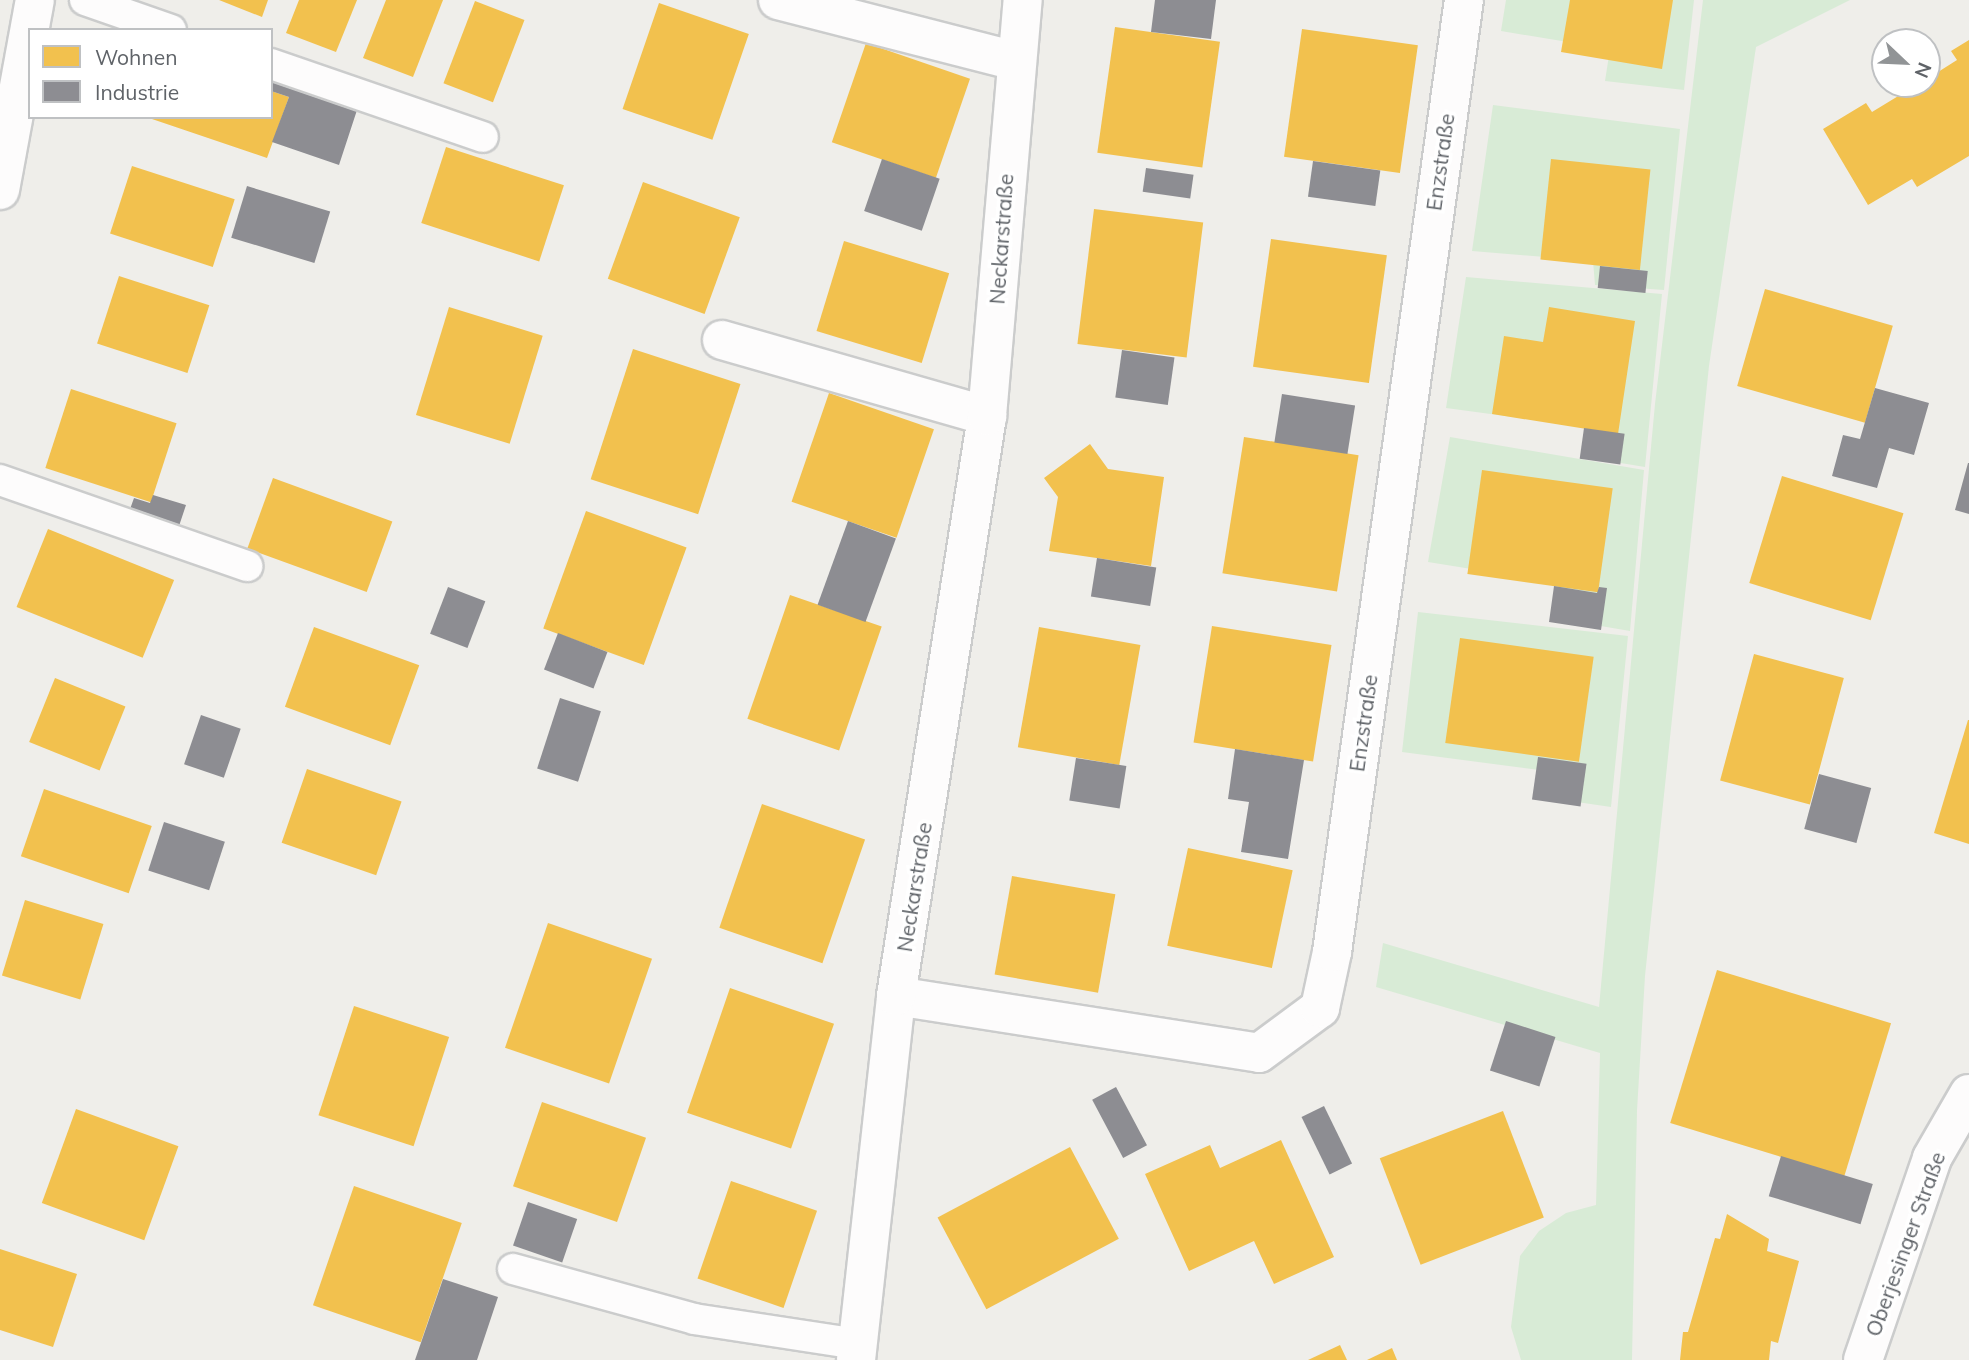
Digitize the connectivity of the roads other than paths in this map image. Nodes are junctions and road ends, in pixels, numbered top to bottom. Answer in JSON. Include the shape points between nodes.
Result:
{"nodes":[{"id":1,"x":35,"y":0,"type":"edge"},
{"id":2,"x":85,"y":0,"type":"edge"},
{"id":3,"x":778,"y":0,"type":"edge"},
{"id":4,"x":1023,"y":0,"type":"edge"},
{"id":5,"x":1464,"y":0,"type":"edge"},
{"id":6,"x":29,"y":28,"type":"edge"},
{"id":7,"x":165,"y":28,"type":"edge"},
{"id":8,"x":28,"y":35,"type":"edge"},
{"id":9,"x":1015,"y":61,"type":"junction"},
{"id":10,"x":273,"y":65,"type":"edge"},
{"id":11,"x":483,"y":137,"type":"dead end"},
{"id":12,"x":1,"y":171,"type":"edge"},
{"id":13,"x":722,"y":340,"type":"dead end"},
{"id":14,"x":987,"y":416,"type":"junction"},
{"id":15,"x":0,"y":480,"type":"edge"},
{"id":16,"x":247,"y":566,"type":"dead end"},
{"id":17,"x":897,"y":996,"type":"junction"},
{"id":18,"x":1969,"y":1094,"type":"edge"},
{"id":19,"x":513,"y":1269,"type":"dead end"},
{"id":20,"x":857,"y":1352,"type":"edge"},
{"id":21,"x":1863,"y":1360,"type":"edge"}],
"edges":[{"from":1,"to":6,"type":"street"},
{"from":2,"to":7,"type":"lane"},
{"from":3,"to":9,"type":"street"},
{"from":4,"to":9,"type":"street","name":"Neckarstraße"},
{"from":5,"to":17,"type":"street","name":"Enzstraße","via":[[1332,952],[1320,1008],[1259,1053]]},
{"from":8,"to":12,"type":"street"},
{"from":9,"to":14,"type":"street","name":"Neckarstraße"},
{"from":10,"to":11,"type":"lane"},
{"from":13,"to":14,"type":"street"},
{"from":14,"to":17,"type":"street","name":"Neckarstraße"},
{"from":15,"to":16,"type":"lane"},
{"from":17,"to":20,"type":"street","name":"Neckarstraße"},
{"from":18,"to":21,"type":"street","name":"Oberjesinger Straße","via":[[1932,1158]]},
{"from":19,"to":20,"type":"lane","via":[[694,1319]]}]}
